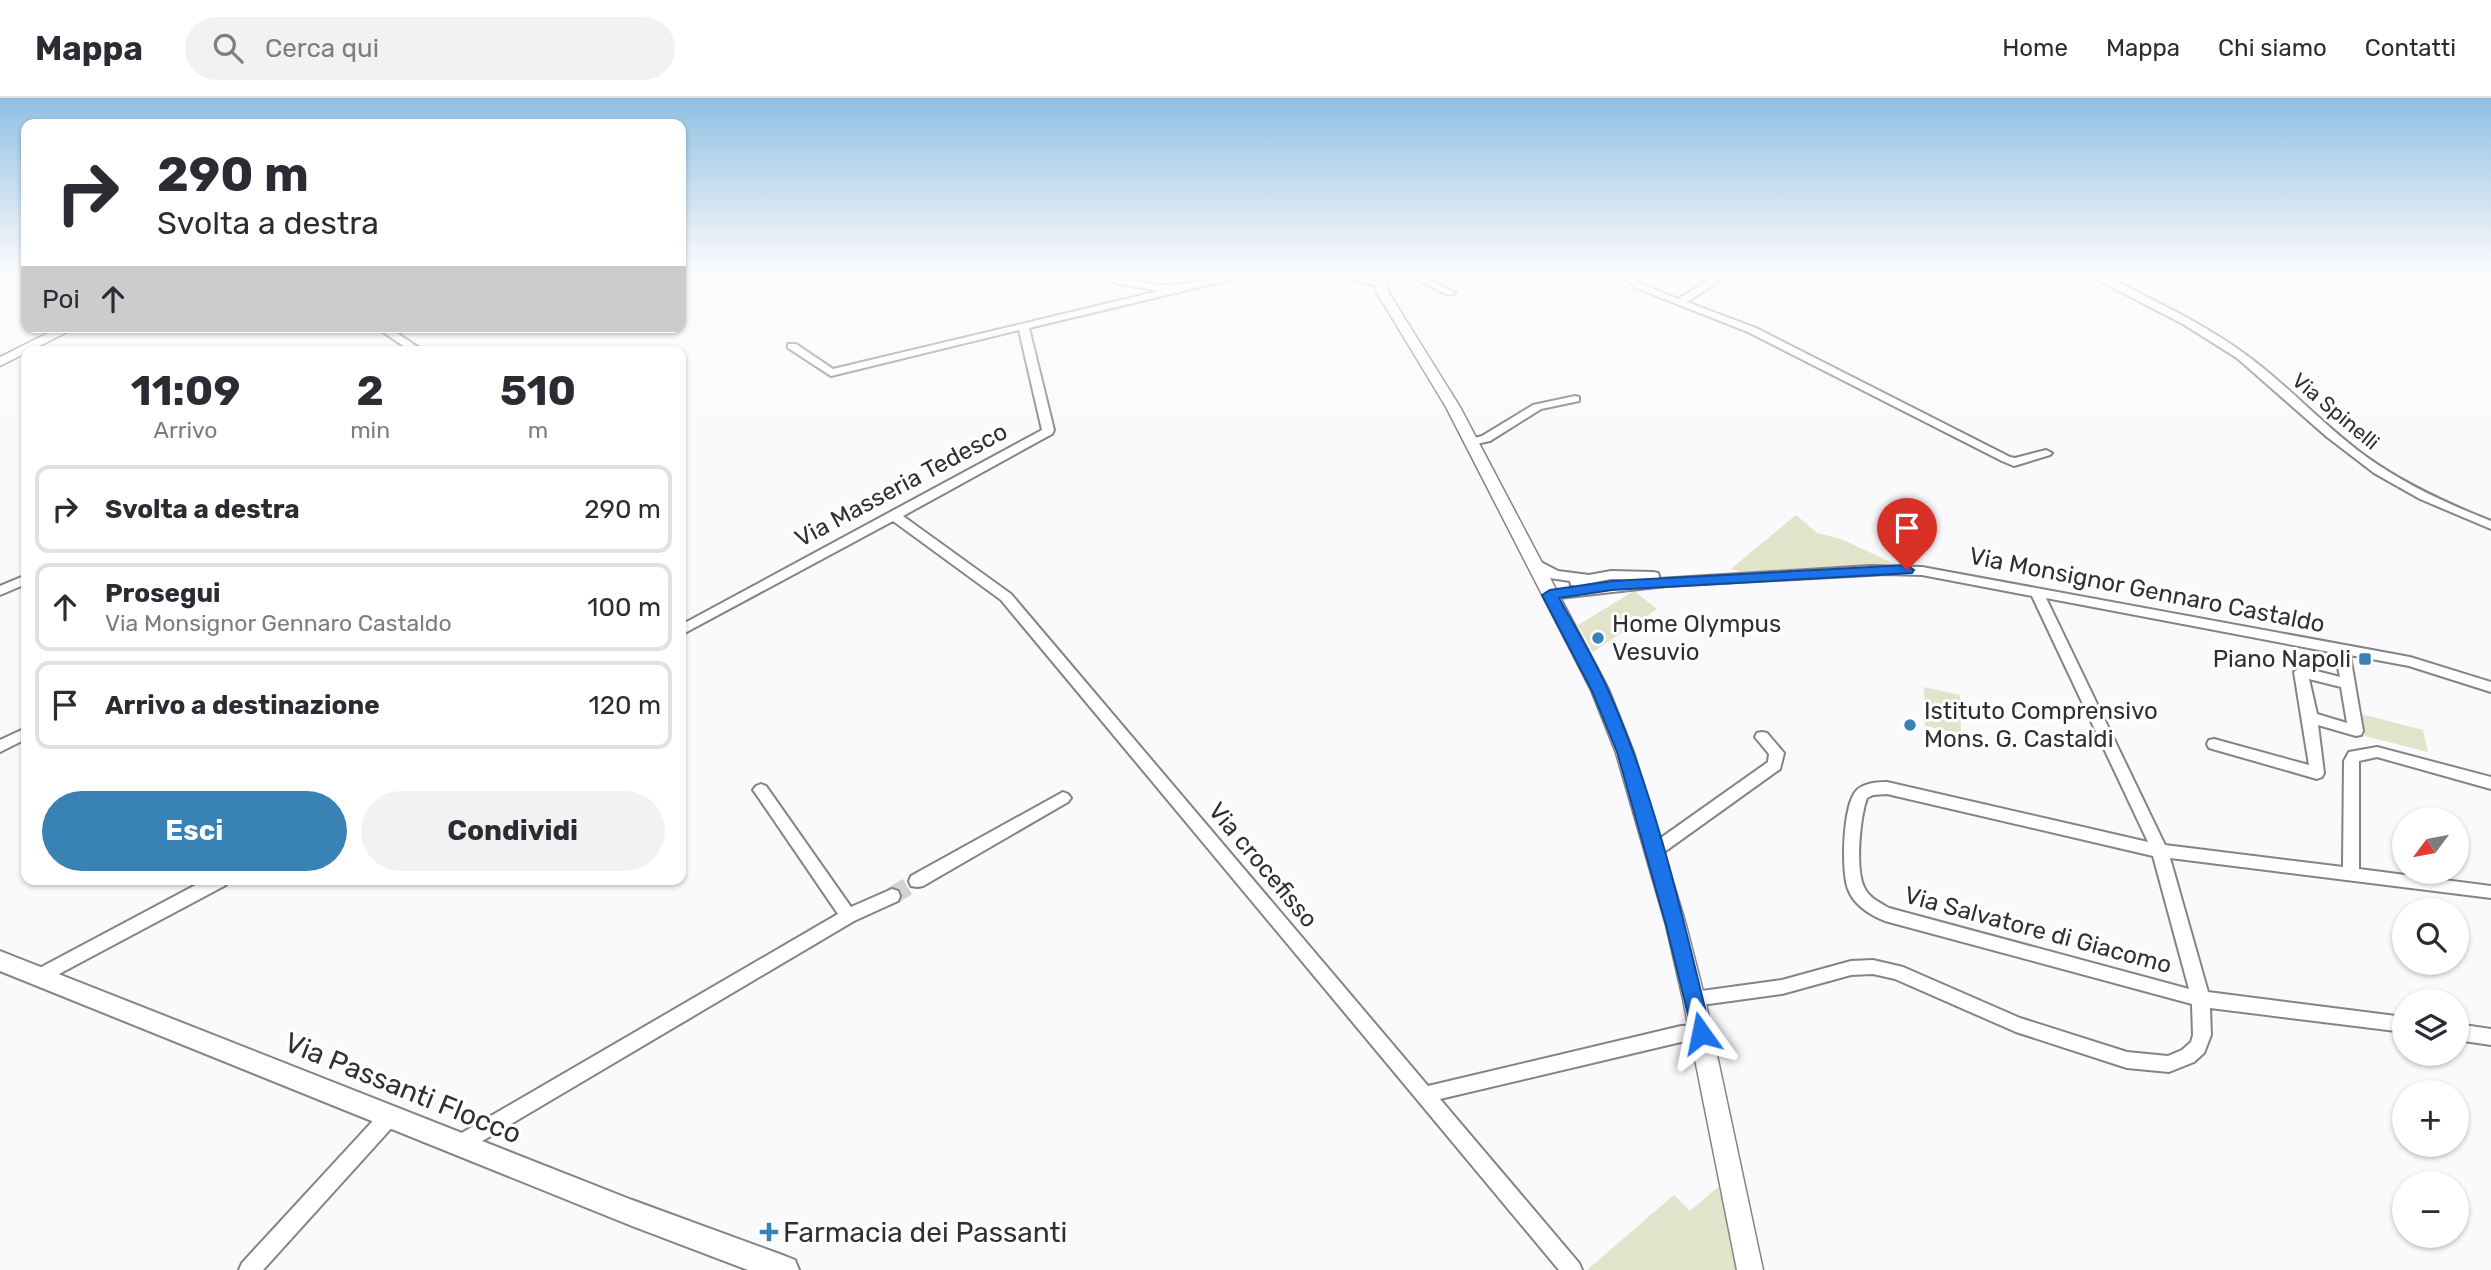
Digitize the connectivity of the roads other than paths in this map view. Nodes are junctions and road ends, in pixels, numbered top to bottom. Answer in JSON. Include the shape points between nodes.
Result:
{"nodes":[{"id":1,"x":1012,"y":329,"type":"edge"},
{"id":2,"x":1024,"y":329,"type":"edge"},
{"id":3,"x":1404,"y":329,"type":"edge"},
{"id":4,"x":1748,"y":329,"type":"edge"},
{"id":5,"x":2197,"y":329,"type":"edge"},
{"id":6,"x":59,"y":333,"type":"edge"},
{"id":7,"x":390,"y":333,"type":"edge"},
{"id":8,"x":32,"y":346,"type":"edge"},
{"id":9,"x":411,"y":346,"type":"edge"},
{"id":10,"x":792,"y":346,"type":"dead end"},
{"id":11,"x":21,"y":352,"type":"edge"},
{"id":12,"x":0,"y":362,"type":"edge"},
{"id":13,"x":1575,"y":399,"type":"dead end"},
{"id":14,"x":1471,"y":442,"type":"junction"},
{"id":15,"x":2046,"y":453,"type":"dead end"},
{"id":16,"x":894,"y":516,"type":"junction"},
{"id":17,"x":2491,"y":524,"type":"edge"},
{"id":18,"x":1532,"y":562,"type":"junction"},
{"id":19,"x":1588,"y":579,"type":"junction"},
{"id":20,"x":1707,"y":579,"type":"junction"},
{"id":21,"x":21,"y":581,"type":"edge"},
{"id":22,"x":0,"y":591,"type":"edge"},
{"id":23,"x":1549,"y":593,"type":"junction"},
{"id":24,"x":2037,"y":593,"type":"junction"},
{"id":25,"x":686,"y":628,"type":"edge"},
{"id":26,"x":2342,"y":650,"type":"junction"},
{"id":27,"x":2348,"y":684,"type":"junction"},
{"id":28,"x":2491,"y":687,"type":"edge"},
{"id":29,"x":2310,"y":718,"type":"junction"},
{"id":30,"x":21,"y":736,"type":"edge"},
{"id":31,"x":1762,"y":737,"type":"dead end"},
{"id":32,"x":2214,"y":744,"type":"dead end"},
{"id":33,"x":0,"y":747,"type":"edge"},
{"id":34,"x":2491,"y":783,"type":"edge"},
{"id":35,"x":761,"y":790,"type":"dead end"},
{"id":36,"x":1063,"y":798,"type":"dead end"},
{"id":37,"x":1654,"y":851,"type":"junction"},
{"id":38,"x":2160,"y":851,"type":"junction"},
{"id":39,"x":2351,"y":875,"type":"junction"},
{"id":40,"x":917,"y":881,"type":"tunnel mouth"},
{"id":41,"x":211,"y":885,"type":"edge"},
{"id":42,"x":2491,"y":892,"type":"edge"},
{"id":43,"x":892,"y":896,"type":"tunnel mouth"},
{"id":44,"x":848,"y":916,"type":"junction"},
{"id":45,"x":0,"y":961,"type":"edge"},
{"id":46,"x":38,"y":977,"type":"junction"},
{"id":47,"x":1694,"y":999,"type":"junction"},
{"id":48,"x":2201,"y":999,"type":"junction"},
{"id":49,"x":2392,"y":1024,"type":"edge"},
{"id":50,"x":1701,"y":1033,"type":"junction"},
{"id":51,"x":2469,"y":1034,"type":"edge"},
{"id":52,"x":2491,"y":1037,"type":"edge"},
{"id":53,"x":1424,"y":1095,"type":"junction"},
{"id":54,"x":389,"y":1117,"type":"junction"},
{"id":55,"x":460,"y":1144,"type":"junction"},
{"id":56,"x":248,"y":1270,"type":"edge"},
{"id":57,"x":785,"y":1270,"type":"edge"},
{"id":58,"x":1572,"y":1270,"type":"edge"},
{"id":59,"x":1750,"y":1270,"type":"edge"}],
"edges":[{"from":1,"to":10,"type":"street","via":[[831,373]]},
{"from":2,"to":16,"type":"street","name":"Via Masseria Tedesco","via":[[1048,430]]},
{"from":3,"to":14,"type":"street"},
{"from":4,"to":15,"type":"street","via":[[2006,459],[2014,462]]},
{"from":5,"to":17,"type":"street","name":"Via Spinelli","via":[[2243,357],[2380,471],[2415,493]]},
{"from":6,"to":8,"type":"street"},
{"from":7,"to":9,"type":"street"},
{"from":11,"to":12,"type":"street"},
{"from":13,"to":14,"type":"street","via":[[1537,407],[1486,439]]},
{"from":14,"to":18,"type":"street"},
{"from":16,"to":25,"type":"street","name":"Via Masseria Tedesco"},
{"from":16,"to":53,"type":"street","name":"Via crocefisso","via":[[1006,597]]},
{"from":18,"to":19,"type":"street","via":[[1555,575]]},
{"from":18,"to":23,"type":"street"},
{"from":19,"to":20,"type":"street","via":[[1623,574]]},
{"from":19,"to":23,"type":"street"},
{"from":20,"to":23,"type":"street"},
{"from":20,"to":24,"type":"street","name":"Via Monsignor Gennaro Castaldo","via":[[1907,570]]},
{"from":21,"to":22,"type":"street"},
{"from":23,"to":37,"type":"street","via":[[1613,722]]},
{"from":24,"to":26,"type":"street","name":"Via Monsignor Gennaro Castaldo"},
{"from":24,"to":38,"type":"street","name":"Via Salvatore di Giacomo"},
{"from":26,"to":27,"type":"street"},
{"from":26,"to":28,"type":"street","name":"Via Monsignor Gennaro Castaldo","via":[[2434,668]]},
{"from":27,"to":29,"type":"street","via":[[2301,672]]},
{"from":27,"to":29,"type":"street","via":[[2356,731]]},
{"from":29,"to":32,"type":"street","via":[[2317,773]]},
{"from":30,"to":33,"type":"street"},
{"from":31,"to":37,"type":"street","via":[[1777,754],[1775,765]]},
{"from":34,"to":39,"type":"street","via":[[2377,752],[2354,756]]},
{"from":35,"to":44,"type":"street"},
{"from":36,"to":40,"type":"street"},
{"from":37,"to":47,"type":"street"},
{"from":38,"to":39,"type":"street","name":"Via Salvatore di Giacomo"},
{"from":38,"to":48,"type":"street","name":"Via Salvatore di Giacomo"},
{"from":38,"to":48,"type":"street","name":"Via Salvatore di Giacomo","via":[[1880,788],[1867,791],[1856,804],[1853,880],[1867,903],[1895,918]]},
{"from":39,"to":42,"type":"street","name":"Via Salvatore di Giacomo"},
{"from":41,"to":46,"type":"street"},
{"from":43,"to":44,"type":"street"},
{"from":44,"to":55,"type":"street"},
{"from":45,"to":46,"type":"main road","name":"Via Passanti Flocco"},
{"from":46,"to":54,"type":"main road","name":"Via Passanti Flocco"},
{"from":47,"to":48,"type":"street","name":"Via Salvatore di Giacomo","via":[[1782,987],[1851,968],[1873,967],[1897,972],[2028,1028],[2127,1060],[2169,1064],[2198,1047]]},
{"from":47,"to":50,"type":"street"},
{"from":48,"to":49,"type":"street","name":"Via Salvatore di Giacomo"},
{"from":50,"to":53,"type":"street"},
{"from":50,"to":59,"type":"street"},
{"from":51,"to":52,"type":"street"},
{"from":53,"to":58,"type":"street","name":"Via crocefisso"},
{"from":54,"to":55,"type":"main road","name":"Via Passanti Flocco"},
{"from":54,"to":56,"type":"street"},
{"from":55,"to":57,"type":"main road","name":"Via Passanti Flocco"}]}
